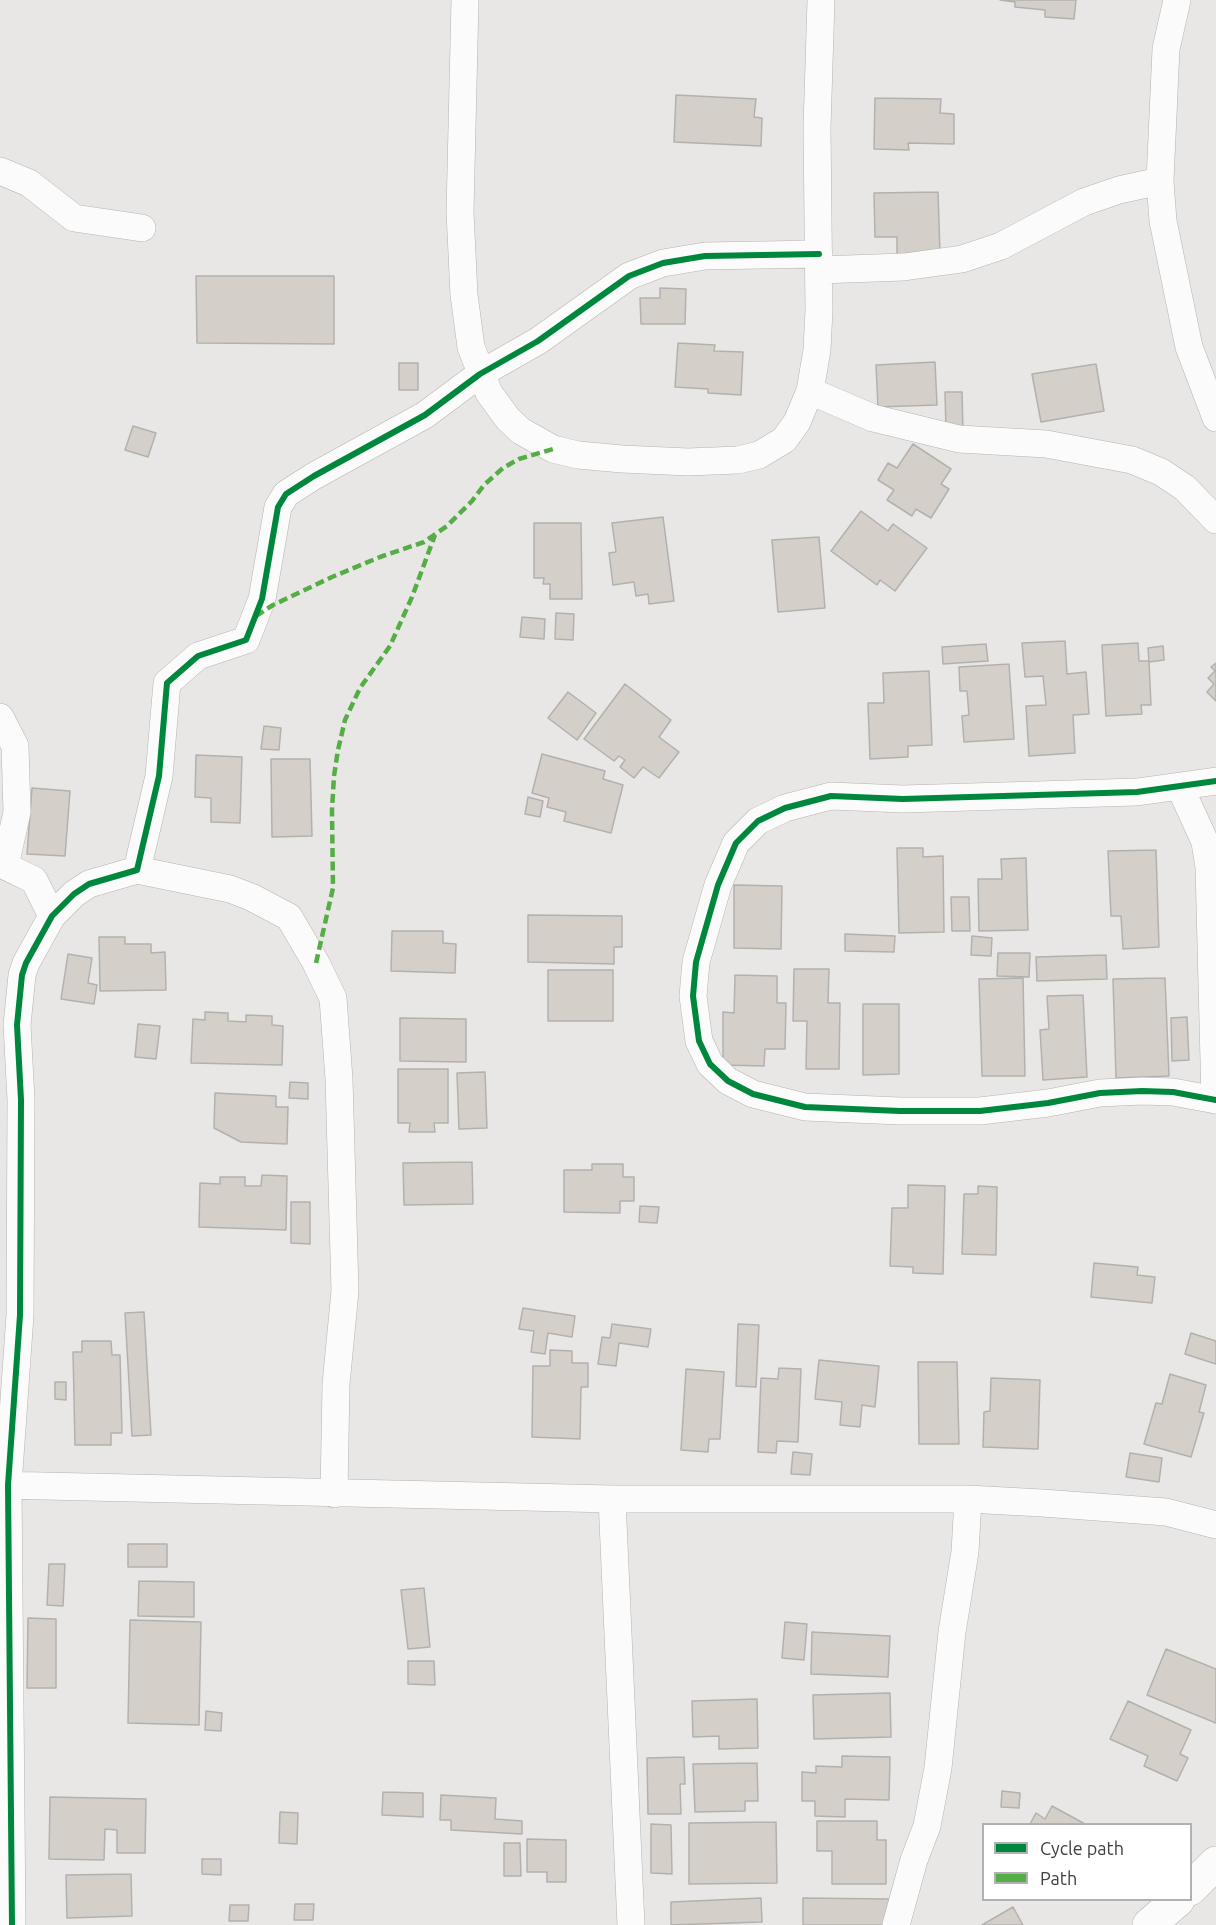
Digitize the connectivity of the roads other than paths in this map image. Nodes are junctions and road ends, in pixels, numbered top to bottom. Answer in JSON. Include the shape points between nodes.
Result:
{"nodes":[{"id":1,"x":465,"y":0,"type":"edge"},
{"id":2,"x":821,"y":0,"type":"edge"},
{"id":3,"x":1177,"y":0,"type":"edge"},
{"id":4,"x":0,"y":171,"type":"edge"},
{"id":5,"x":1160,"y":181,"type":"junction"},
{"id":6,"x":142,"y":228,"type":"dead end"},
{"id":7,"x":819,"y":262,"type":"junction"},
{"id":8,"x":480,"y":374,"type":"junction"},
{"id":9,"x":810,"y":391,"type":"junction"},
{"id":10,"x":1216,"y":418,"type":"edge"},
{"id":11,"x":1216,"y":520,"type":"edge"},
{"id":12,"x":0,"y":717,"type":"edge"},
{"id":13,"x":1216,"y":781,"type":"edge"},
{"id":14,"x":1180,"y":787,"type":"junction"},
{"id":15,"x":137,"y":870,"type":"junction"},
{"id":16,"x":52,"y":916,"type":"junction"},
{"id":17,"x":1215,"y":1100,"type":"edge"},
{"id":18,"x":4,"y":1485,"type":"edge"},
{"id":19,"x":334,"y":1494,"type":"junction"},
{"id":20,"x":612,"y":1499,"type":"junction"},
{"id":21,"x":968,"y":1499,"type":"junction"},
{"id":22,"x":1216,"y":1525,"type":"edge"},
{"id":23,"x":1216,"y":1863,"type":"edge"},
{"id":24,"x":1192,"y":1888,"type":"edge"},
{"id":25,"x":1176,"y":1901,"type":"edge"},
{"id":26,"x":1153,"y":1924,"type":"edge"},
{"id":27,"x":12,"y":1925,"type":"edge"},
{"id":28,"x":631,"y":1925,"type":"edge"},
{"id":29,"x":897,"y":1925,"type":"edge"}],
"edges":[{"from":1,"to":8,"type":"street","via":[[460,224],[465,305],[471,347]]},
{"from":2,"to":7,"type":"street"},
{"from":3,"to":5,"type":"street","via":[[1166,49]]},
{"from":4,"to":6,"type":"street","via":[[29,183],[75,218]]},
{"from":5,"to":7,"type":"street","via":[[1084,202],[1002,246],[962,259],[904,267]]},
{"from":5,"to":10,"type":"street","via":[[1163,221],[1190,347]]},
{"from":7,"to":8,"type":"street","via":[[705,256],[663,263],[629,276],[538,341]]},
{"from":7,"to":9,"type":"street","via":[[817,350]]},
{"from":8,"to":9,"type":"street","via":[[508,419],[539,442],[578,455],[622,459],[688,462],[759,455],[784,440]]},
{"from":8,"to":15,"type":"street","via":[[425,415],[282,498],[262,599],[246,640],[198,656],[167,683],[159,776]]},
{"from":9,"to":11,"type":"street","via":[[873,418],[959,439],[1046,444],[1132,460],[1185,488]]},
{"from":12,"to":16,"type":"street","via":[[15,746],[17,812],[5,866],[34,880]]},
{"from":13,"to":14,"type":"street"},
{"from":14,"to":17,"type":"street","via":[[1205,842],[1209,867]]},
{"from":14,"to":17,"type":"street","via":[[947,798],[831,796],[785,808],[758,821],[736,843],[705,929],[696,962],[693,996],[699,1041],[710,1064],[728,1081],[753,1094],[805,1107],[980,1111],[1100,1093],[1142,1091]]},
{"from":15,"to":16,"type":"street","via":[[89,884]]},
{"from":15,"to":19,"type":"street","via":[[230,889],[289,917],[333,998],[345,1291],[336,1384]]},
{"from":16,"to":18,"type":"street","via":[[22,975],[17,1025],[21,1100],[20,1315]]},
{"from":18,"to":19,"type":"street"},
{"from":18,"to":27,"type":"street"},
{"from":19,"to":20,"type":"street"},
{"from":20,"to":21,"type":"street"},
{"from":20,"to":28,"type":"street"},
{"from":21,"to":22,"type":"street","via":[[1166,1512]]},
{"from":21,"to":29,"type":"street","via":[[938,1768],[927,1826]]},
{"from":23,"to":24,"type":"street"},
{"from":25,"to":26,"type":"street"}]}
